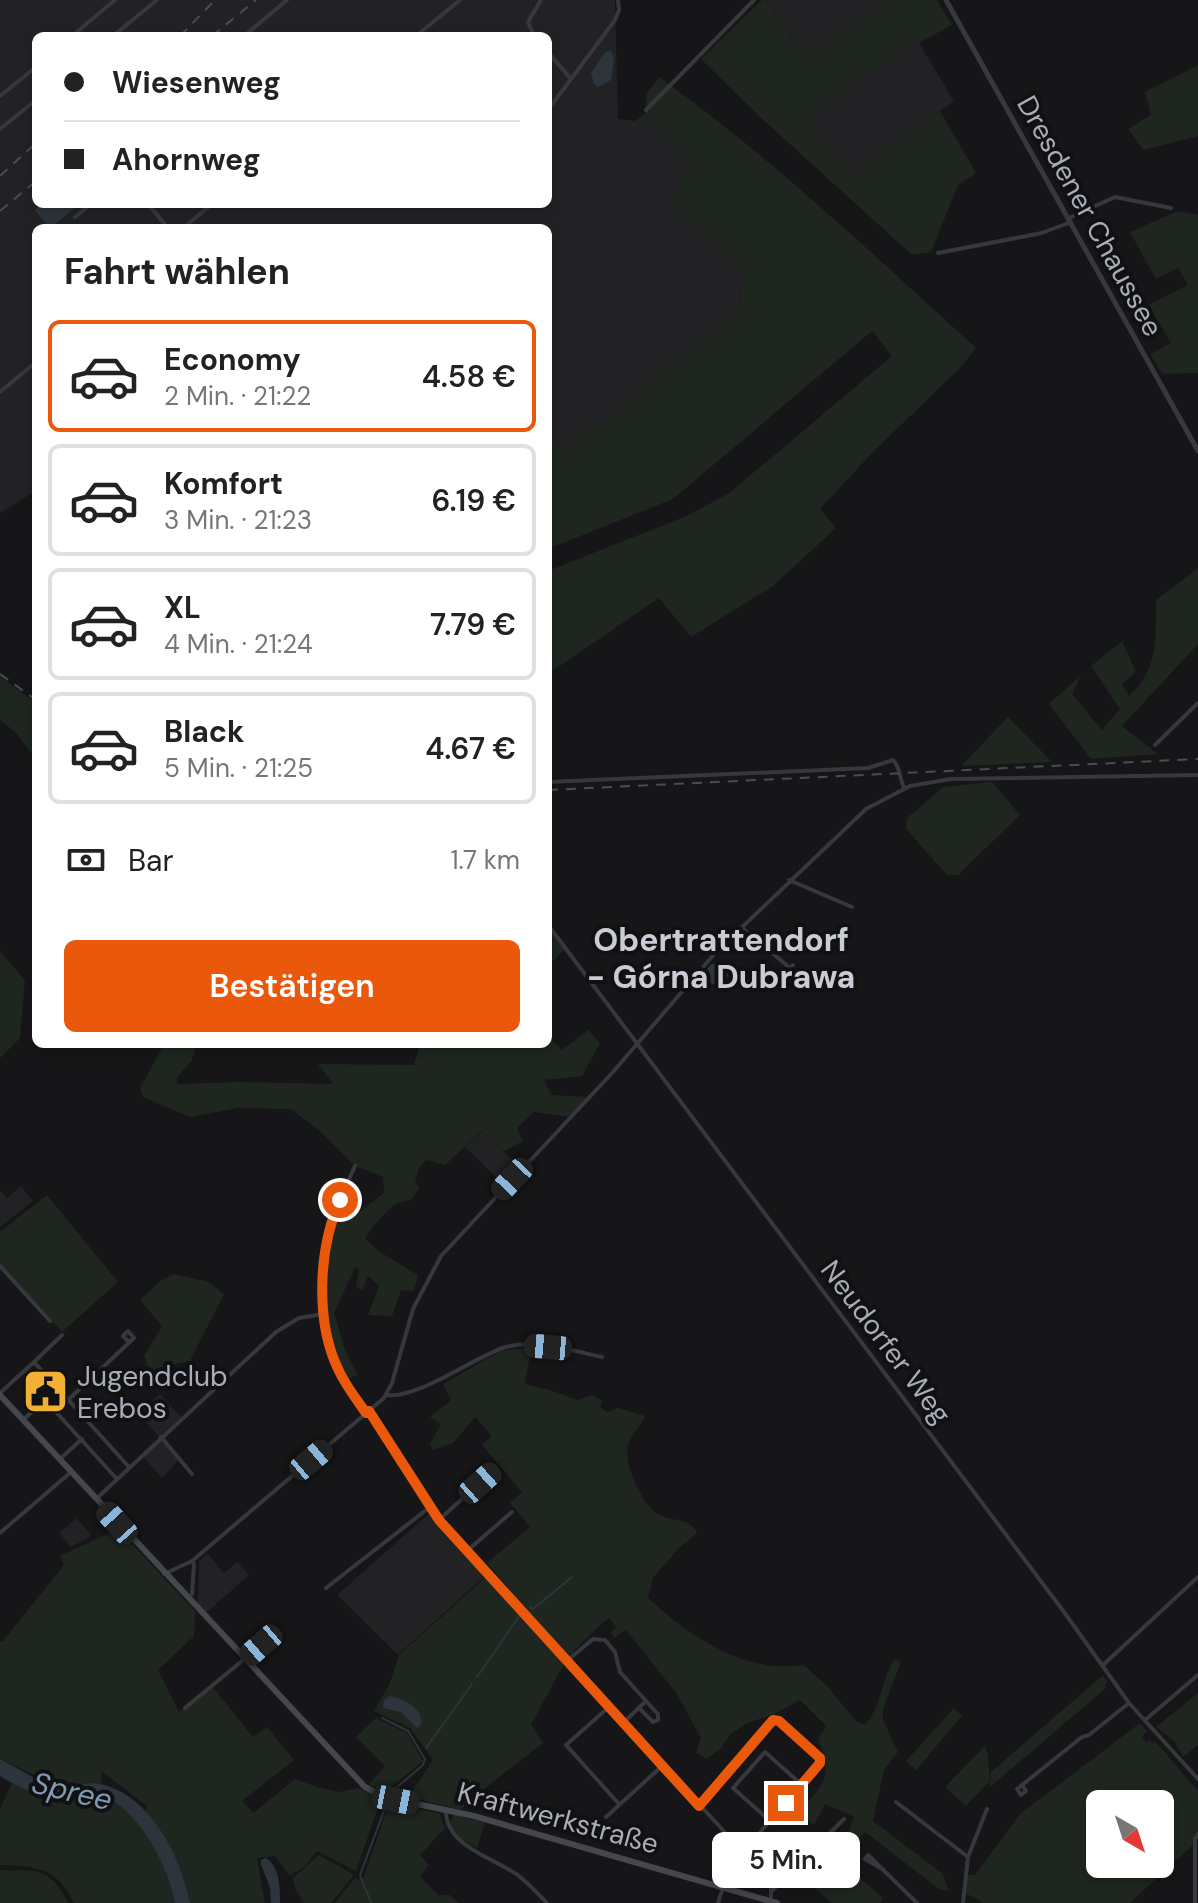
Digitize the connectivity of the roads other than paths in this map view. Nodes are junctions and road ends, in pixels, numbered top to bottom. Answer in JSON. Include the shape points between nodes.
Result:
{"nodes":[{"id":1,"x":115,"y":0,"type":"edge"},
{"id":2,"x":157,"y":0,"type":"edge"},
{"id":3,"x":287,"y":0,"type":"edge"},
{"id":4,"x":460,"y":0,"type":"edge"},
{"id":5,"x":541,"y":0,"type":"edge"},
{"id":6,"x":618,"y":0,"type":"edge"},
{"id":7,"x":754,"y":0,"type":"edge"},
{"id":8,"x":946,"y":0,"type":"edge"},
{"id":9,"x":77,"y":32,"type":"edge"},
{"id":10,"x":118,"y":32,"type":"edge"},
{"id":11,"x":249,"y":32,"type":"edge"},
{"id":12,"x":421,"y":32,"type":"edge"},
{"id":13,"x":532,"y":32,"type":"edge"},
{"id":14,"x":552,"y":57,"type":"edge"},
{"id":15,"x":32,"y":70,"type":"edge"},
{"id":16,"x":571,"y":79,"type":"junction"},
{"id":17,"x":0,"y":96,"type":"edge"},
{"id":18,"x":32,"y":103,"type":"edge"},
{"id":19,"x":552,"y":105,"type":"edge"},
{"id":20,"x":646,"y":110,"type":"dead end"},
{"id":21,"x":0,"y":129,"type":"edge"},
{"id":22,"x":86,"y":208,"type":"edge"},
{"id":23,"x":151,"y":208,"type":"edge"},
{"id":24,"x":207,"y":208,"type":"edge"},
{"id":25,"x":1171,"y":208,"type":"dead end"},
{"id":26,"x":75,"y":217,"type":"dead end"},
{"id":27,"x":1070,"y":220,"type":"junction"},
{"id":28,"x":165,"y":224,"type":"edge"},
{"id":29,"x":188,"y":224,"type":"edge"},
{"id":30,"x":938,"y":253,"type":"dead end"},
{"id":31,"x":32,"y":365,"type":"edge"},
{"id":32,"x":0,"y":392,"type":"edge"},
{"id":33,"x":1198,"y":451,"type":"edge"},
{"id":34,"x":1198,"y":703,"type":"edge"},
{"id":35,"x":1155,"y":745,"type":"dead end"},
{"id":36,"x":1198,"y":775,"type":"edge"},
{"id":37,"x":552,"y":782,"type":"edge"},
{"id":38,"x":905,"y":788,"type":"junction"},
{"id":39,"x":789,"y":880,"type":"junction"},
{"id":40,"x":852,"y":907,"type":"dead end"},
{"id":41,"x":741,"y":927,"type":"junction"},
{"id":42,"x":552,"y":930,"type":"edge"},
{"id":43,"x":793,"y":965,"type":"dead end"},
{"id":44,"x":636,"y":1045,"type":"junction"},
{"id":45,"x":355,"y":1166,"type":"dead end"},
{"id":46,"x":0,"y":1266,"type":"edge"},
{"id":47,"x":322,"y":1314,"type":"junction"},
{"id":48,"x":50,"y":1321,"type":"dead end"},
{"id":49,"x":62,"y":1335,"type":"dead end"},
{"id":50,"x":129,"y":1342,"type":"dead end"},
{"id":51,"x":602,"y":1357,"type":"dead end"},
{"id":52,"x":34,"y":1362,"type":"junction"},
{"id":53,"x":58,"y":1388,"type":"junction"},
{"id":54,"x":0,"y":1394,"type":"edge"},
{"id":55,"x":387,"y":1395,"type":"junction"},
{"id":56,"x":45,"y":1400,"type":"junction"},
{"id":57,"x":68,"y":1400,"type":"junction"},
{"id":58,"x":368,"y":1412,"type":"junction"},
{"id":59,"x":23,"y":1420,"type":"junction"},
{"id":60,"x":161,"y":1437,"type":"junction"},
{"id":61,"x":82,"y":1439,"type":"junction"},
{"id":62,"x":60,"y":1460,"type":"junction"},
{"id":63,"x":129,"y":1467,"type":"junction"},
{"id":64,"x":496,"y":1468,"type":"dead end"},
{"id":65,"x":71,"y":1472,"type":"junction"},
{"id":66,"x":192,"y":1474,"type":"dead end"},
{"id":67,"x":117,"y":1479,"type":"junction"},
{"id":68,"x":96,"y":1499,"type":"junction"},
{"id":69,"x":430,"y":1507,"type":"junction"},
{"id":70,"x":512,"y":1512,"type":"dead end"},
{"id":71,"x":439,"y":1520,"type":"junction"},
{"id":72,"x":0,"y":1533,"type":"edge"},
{"id":73,"x":468,"y":1550,"type":"junction"},
{"id":74,"x":192,"y":1561,"type":"junction"},
{"id":75,"x":164,"y":1574,"type":"junction"},
{"id":76,"x":1198,"y":1577,"type":"edge"},
{"id":77,"x":326,"y":1588,"type":"dead end"},
{"id":78,"x":192,"y":1594,"type":"dead end"},
{"id":79,"x":277,"y":1632,"type":"dead end"},
{"id":80,"x":244,"y":1660,"type":"junction"},
{"id":81,"x":568,"y":1660,"type":"junction"},
{"id":82,"x":1103,"y":1665,"type":"junction"},
{"id":83,"x":1198,"y":1675,"type":"edge"},
{"id":84,"x":646,"y":1701,"type":"junction"},
{"id":85,"x":1129,"y":1703,"type":"junction"},
{"id":86,"x":610,"y":1706,"type":"junction"},
{"id":87,"x":185,"y":1708,"type":"dead end"},
{"id":88,"x":639,"y":1708,"type":"junction"},
{"id":89,"x":1144,"y":1720,"type":"junction"},
{"id":90,"x":624,"y":1722,"type":"junction"},
{"id":91,"x":663,"y":1765,"type":"junction"},
{"id":92,"x":1198,"y":1779,"type":"edge"},
{"id":93,"x":802,"y":1785,"type":"junction"},
{"id":94,"x":1022,"y":1785,"type":"dead end"},
{"id":95,"x":896,"y":1802,"type":"dead end"},
{"id":96,"x":619,"y":1804,"type":"junction"},
{"id":97,"x":699,"y":1806,"type":"junction"},
{"id":98,"x":987,"y":1809,"type":"dead end"},
{"id":99,"x":447,"y":1810,"type":"junction"},
{"id":100,"x":606,"y":1817,"type":"dead end"},
{"id":101,"x":844,"y":1819,"type":"dead end"},
{"id":102,"x":770,"y":1821,"type":"junction"},
{"id":103,"x":1198,"y":1834,"type":"edge"},
{"id":104,"x":743,"y":1853,"type":"junction"},
{"id":105,"x":968,"y":1857,"type":"junction"},
{"id":106,"x":884,"y":1870,"type":"dead end"},
{"id":107,"x":723,"y":1887,"type":"junction"},
{"id":108,"x":773,"y":1890,"type":"junction"},
{"id":109,"x":774,"y":1902,"type":"edge"},
{"id":110,"x":547,"y":1903,"type":"edge"},
{"id":111,"x":718,"y":1903,"type":"edge"},
{"id":112,"x":917,"y":1903,"type":"edge"},
{"id":113,"x":963,"y":1903,"type":"edge"},
{"id":114,"x":1195,"y":1903,"type":"edge"}],
"edges":[{"from":1,"to":9,"type":"street"},
{"from":2,"to":10,"type":"street"},
{"from":3,"to":11,"type":"street"},
{"from":4,"to":12,"type":"street"},
{"from":5,"to":13,"type":"street","via":[[528,22]]},
{"from":6,"to":16,"type":"street","via":[[615,20]]},
{"from":7,"to":20,"type":"street"},
{"from":8,"to":27,"type":"street","name":"Dresdener Chaussee"},
{"from":14,"to":16,"type":"street"},
{"from":15,"to":17,"type":"street"},
{"from":16,"to":19,"type":"street"},
{"from":18,"to":21,"type":"street"},
{"from":22,"to":26,"type":"street"},
{"from":23,"to":28,"type":"street"},
{"from":24,"to":29,"type":"street"},
{"from":25,"to":27,"type":"street","via":[[1115,197]]},
{"from":27,"to":30,"type":"street","via":[[1042,233]]},
{"from":27,"to":33,"type":"street","name":"Dresdener Chaussee"},
{"from":31,"to":32,"type":"street"},
{"from":34,"to":35,"type":"street"},
{"from":36,"to":38,"type":"street","via":[[951,779]]},
{"from":37,"to":38,"type":"street","via":[[868,768],[893,760]]},
{"from":38,"to":39,"type":"street","via":[[866,809]]},
{"from":39,"to":40,"type":"street"},
{"from":39,"to":41,"type":"street"},
{"from":41,"to":43,"type":"street","via":[[790,968]]},
{"from":41,"to":44,"type":"street"},
{"from":42,"to":44,"type":"street","name":"Neudorfer Weg"},
{"from":44,"to":55,"type":"street","via":[[440,1257],[413,1309]]},
{"from":44,"to":82,"type":"street","name":"Neudorfer Weg"},
{"from":45,"to":47,"type":"street","via":[[324,1261]]},
{"from":46,"to":48,"type":"street"},
{"from":47,"to":58,"type":"street","via":[[338,1370]]},
{"from":47,"to":60,"type":"street","via":[[286,1323]]},
{"from":49,"to":52,"type":"street"},
{"from":50,"to":57,"type":"street"},
{"from":51,"to":55,"type":"street","via":[[548,1347],[505,1347],[438,1380]]},
{"from":52,"to":53,"type":"street"},
{"from":52,"to":54,"type":"street"},
{"from":53,"to":56,"type":"street"},
{"from":53,"to":57,"type":"street"},
{"from":54,"to":59,"type":"main road","name":"Kraftwerkstraße"},
{"from":55,"to":58,"type":"street"},
{"from":56,"to":59,"type":"street"},
{"from":56,"to":61,"type":"street"},
{"from":57,"to":63,"type":"street"},
{"from":58,"to":69,"type":"street"},
{"from":58,"to":74,"type":"street"},
{"from":59,"to":62,"type":"main road","name":"Kraftwerkstraße"},
{"from":60,"to":63,"type":"street"},
{"from":60,"to":66,"type":"street"},
{"from":61,"to":62,"type":"street"},
{"from":61,"to":67,"type":"street"},
{"from":62,"to":65,"type":"main road","name":"Kraftwerkstraße"},
{"from":63,"to":67,"type":"street"},
{"from":64,"to":71,"type":"street"},
{"from":65,"to":68,"type":"main road","name":"Kraftwerkstraße"},
{"from":65,"to":72,"type":"street"},
{"from":67,"to":68,"type":"street"},
{"from":68,"to":75,"type":"main road","name":"Kraftwerkstraße"},
{"from":69,"to":71,"type":"street"},
{"from":69,"to":77,"type":"street"},
{"from":70,"to":73,"type":"street"},
{"from":71,"to":73,"type":"street"},
{"from":73,"to":81,"type":"street"},
{"from":74,"to":75,"type":"street"},
{"from":74,"to":78,"type":"street"},
{"from":75,"to":80,"type":"main road","name":"Kraftwerkstraße"},
{"from":76,"to":82,"type":"street"},
{"from":79,"to":80,"type":"street"},
{"from":80,"to":87,"type":"street"},
{"from":80,"to":99,"type":"main road","name":"Kraftwerkstraße","via":[[365,1787],[384,1797]]},
{"from":81,"to":84,"type":"street","via":[[593,1639],[605,1640],[620,1672]]},
{"from":81,"to":86,"type":"street"},
{"from":82,"to":85,"type":"street","name":"Neudorfer Weg"},
{"from":83,"to":89,"type":"street"},
{"from":84,"to":88,"type":"street"},
{"from":84,"to":88,"type":"street","via":[[658,1720],[653,1722]]},
{"from":85,"to":89,"type":"street","name":"Neudorfer Weg"},
{"from":85,"to":94,"type":"street"},
{"from":86,"to":90,"type":"street"},
{"from":86,"to":96,"type":"street","via":[[566,1745]]},
{"from":88,"to":90,"type":"street"},
{"from":89,"to":92,"type":"street","name":"Neudorfer Weg"},
{"from":90,"to":91,"type":"street"},
{"from":91,"to":96,"type":"street"},
{"from":91,"to":97,"type":"street"},
{"from":93,"to":97,"type":"street","via":[[820,1758],[773,1720]]},
{"from":93,"to":102,"type":"street"},
{"from":93,"to":102,"type":"street","via":[[765,1752],[733,1788]]},
{"from":95,"to":105,"type":"street"},
{"from":96,"to":100,"type":"street"},
{"from":97,"to":104,"type":"street"},
{"from":98,"to":105,"type":"street"},
{"from":99,"to":107,"type":"main road","name":"Kraftwerkstraße"},
{"from":99,"to":110,"type":"street","via":[[457,1838],[519,1877]]},
{"from":101,"to":108,"type":"street"},
{"from":102,"to":104,"type":"street"},
{"from":103,"to":114,"type":"street"},
{"from":104,"to":108,"type":"street"},
{"from":105,"to":113,"type":"street"},
{"from":106,"to":112,"type":"street"},
{"from":107,"to":109,"type":"main road","name":"Kraftwerkstraße"},
{"from":107,"to":111,"type":"street"},
{"from":108,"to":109,"type":"street"}]}
